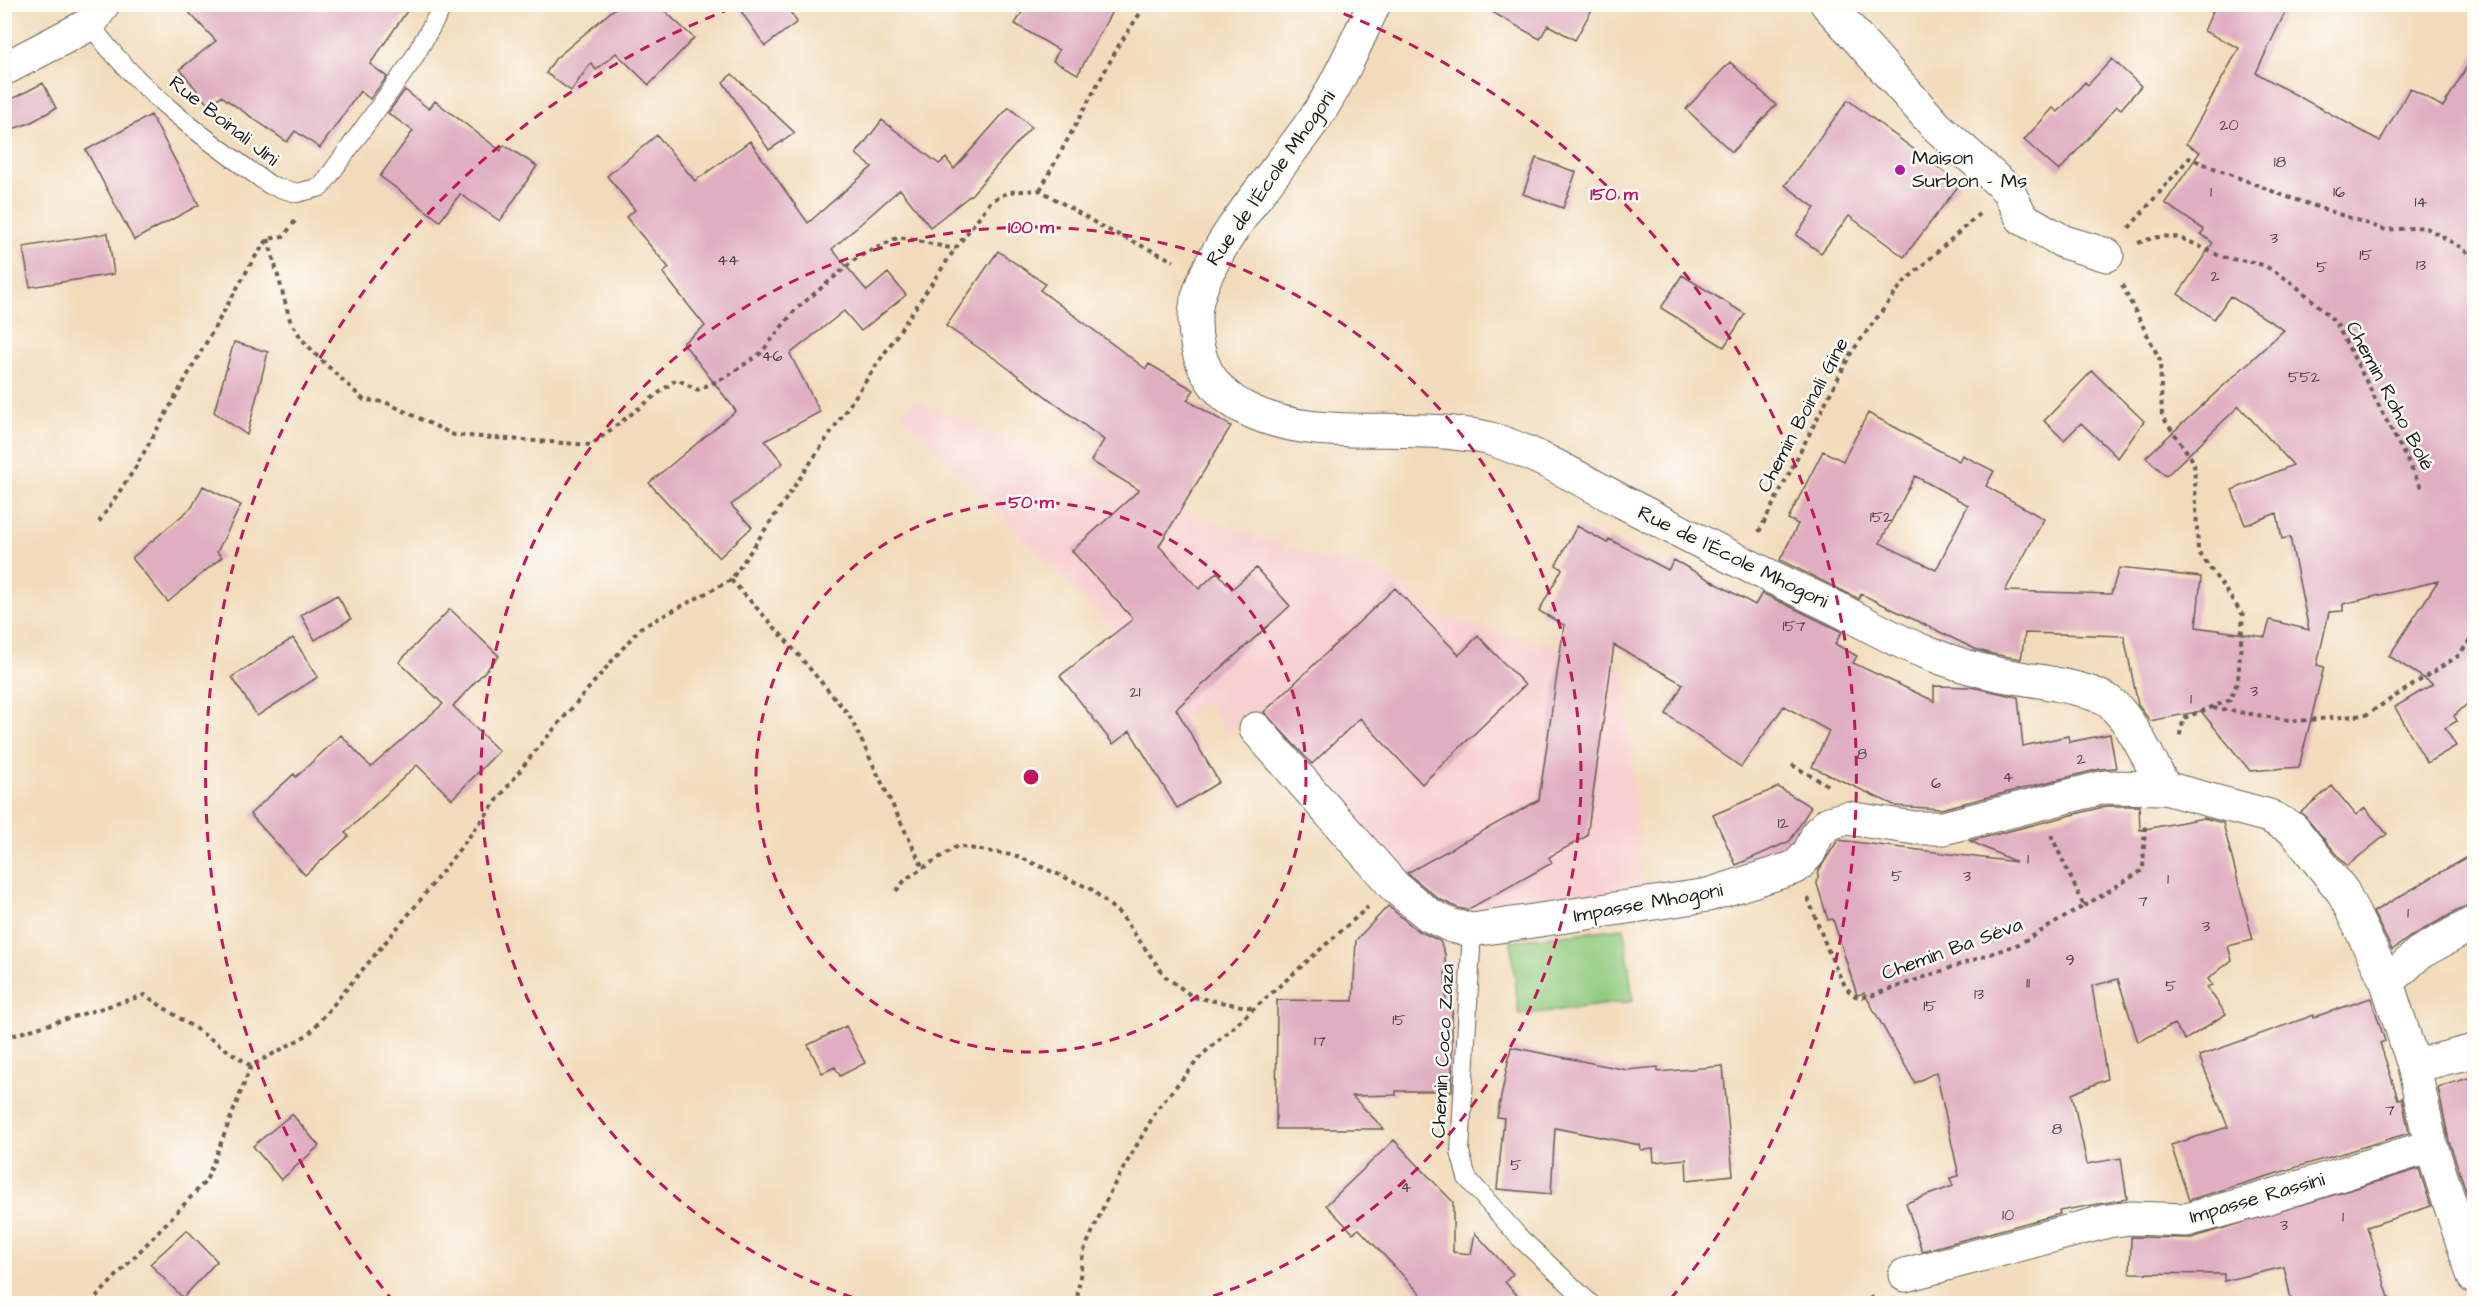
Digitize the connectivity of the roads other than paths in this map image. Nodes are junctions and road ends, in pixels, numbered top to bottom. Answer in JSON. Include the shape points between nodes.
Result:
{"nodes":[{"id":1,"x":444,"y":4,"type":"edge"},
{"id":2,"x":1374,"y":4,"type":"edge"},
{"id":3,"x":1827,"y":4,"type":"edge"},
{"id":4,"x":96,"y":14,"type":"edge"},
{"id":5,"x":4,"y":69,"type":"edge"},
{"id":6,"x":2107,"y":255,"type":"road end"},
{"id":7,"x":1256,"y":729,"type":"dead end"},
{"id":8,"x":2165,"y":788,"type":"junction"},
{"id":9,"x":2475,"y":923,"type":"edge"},
{"id":10,"x":1472,"y":930,"type":"junction"},
{"id":11,"x":2387,"y":983,"type":"junction"},
{"id":12,"x":2475,"y":1051,"type":"edge"},
{"id":13,"x":2414,"y":1066,"type":"junction"},
{"id":14,"x":2431,"y":1146,"type":"junction"},
{"id":15,"x":1905,"y":1275,"type":"dead end"},
{"id":16,"x":2475,"y":1277,"type":"edge"},
{"id":17,"x":1591,"y":1304,"type":"edge"}],
"edges":[{"from":1,"to":4,"type":"lane","name":"Rue Boinali Jini","via":[[411,62],[321,187],[297,193],[270,185],[140,84],[110,52]]},
{"from":2,"to":8,"type":"street","name":"Rue de l'École Mhogoni","via":[[1342,75],[1322,108],[1217,251],[1203,278],[1195,314],[1201,358],[1222,396],[1283,424],[1333,429],[1418,429],[1488,438],[1540,459],[1742,564],[1912,646],[1950,662],[2095,694],[2113,705]]},
{"from":3,"to":6,"type":"street","via":[[1929,118],[2007,189],[2022,218],[2064,242]]},
{"from":4,"to":5,"type":"street"},
{"from":7,"to":10,"type":"street","name":"Impasse Mhogoni","via":[[1395,887],[1429,915]]},
{"from":8,"to":10,"type":"street","name":"Impasse Mhogoni","via":[[2105,787],[1943,828],[1847,818],[1829,823],[1818,833],[1809,853],[1796,867],[1708,895]]},
{"from":8,"to":11,"type":"street","via":[[2270,816],[2293,829],[2343,892]]},
{"from":9,"to":11,"type":"street","via":[[2419,953]]},
{"from":10,"to":17,"type":"lane","name":"Chemin Coco Zaza","via":[[1460,1152],[1467,1178],[1520,1238]]},
{"from":11,"to":13,"type":"street"},
{"from":12,"to":13,"type":"street"},
{"from":13,"to":14,"type":"street"},
{"from":14,"to":15,"type":"street","name":"Impasse Rassini","via":[[2186,1220],[2108,1221]]},
{"from":14,"to":16,"type":"street"}]}
